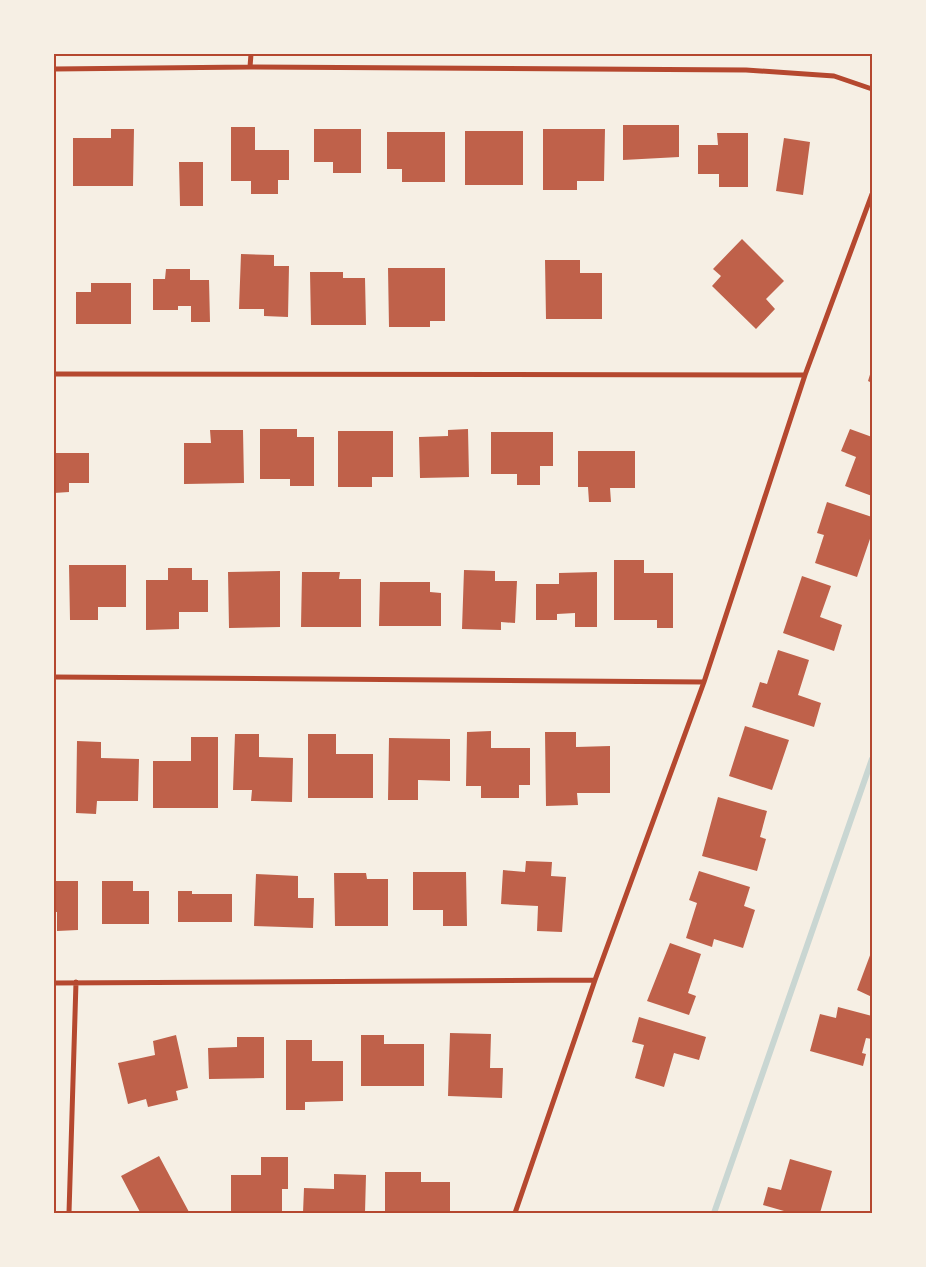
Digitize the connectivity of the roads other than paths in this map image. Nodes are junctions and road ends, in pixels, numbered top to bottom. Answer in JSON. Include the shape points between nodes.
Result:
{"nodes":[{"id":1,"x":251,"y":54,"type":"edge"},
{"id":2,"x":250,"y":67,"type":"junction"},
{"id":3,"x":54,"y":69,"type":"edge"},
{"id":4,"x":872,"y":89,"type":"edge"},
{"id":5,"x":872,"y":194,"type":"edge"},
{"id":6,"x":54,"y":374,"type":"edge"},
{"id":7,"x":805,"y":375,"type":"junction"},
{"id":8,"x":54,"y":677,"type":"edge"},
{"id":9,"x":704,"y":682,"type":"junction"},
{"id":10,"x":596,"y":980,"type":"junction"},
{"id":11,"x":76,"y":982,"type":"junction"},
{"id":12,"x":54,"y":983,"type":"edge"},
{"id":13,"x":69,"y":1213,"type":"edge"},
{"id":14,"x":515,"y":1213,"type":"edge"}],
"edges":[{"from":1,"to":2,"type":"street"},
{"from":2,"to":3,"type":"street"},
{"from":2,"to":4,"type":"street","via":[[746,70],[834,76]]},
{"from":5,"to":7,"type":"street"},
{"from":6,"to":7,"type":"street"},
{"from":7,"to":9,"type":"street"},
{"from":8,"to":9,"type":"street"},
{"from":9,"to":10,"type":"street"},
{"from":10,"to":11,"type":"street"},
{"from":10,"to":14,"type":"street"},
{"from":11,"to":12,"type":"street"},
{"from":11,"to":13,"type":"street"}]}
